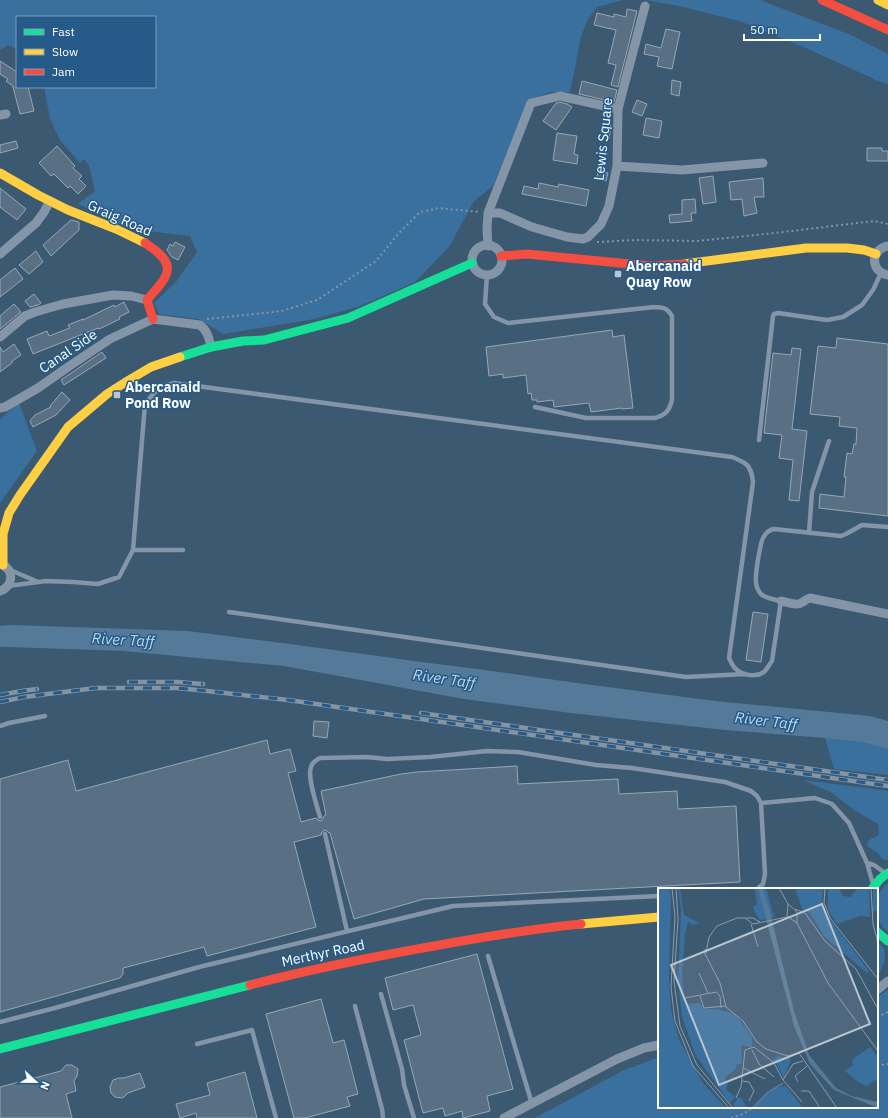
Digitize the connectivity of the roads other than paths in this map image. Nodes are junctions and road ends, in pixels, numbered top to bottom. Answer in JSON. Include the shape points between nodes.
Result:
{"nodes":[{"id":1,"x":822,"y":0,"type":"edge"},
{"id":2,"x":878,"y":0,"type":"edge"},
{"id":3,"x":888,"y":5,"type":"edge"},
{"id":4,"x":645,"y":6,"type":"dead end"},
{"id":5,"x":888,"y":30,"type":"edge"},
{"id":6,"x":618,"y":109,"type":"junction"},
{"id":7,"x":763,"y":163,"type":"dead end"},
{"id":8,"x":616,"y":166,"type":"junction"},
{"id":9,"x":0,"y":172,"type":"edge"},
{"id":10,"x":50,"y":201,"type":"junction"},
{"id":11,"x":488,"y":213,"type":"junction"},
{"id":12,"x":488,"y":246,"type":"junction"},
{"id":13,"x":888,"y":246,"type":"edge"},
{"id":14,"x":0,"y":254,"type":"edge"},
{"id":15,"x":876,"y":254,"type":"junction"},
{"id":16,"x":501,"y":256,"type":"junction"},
{"id":17,"x":472,"y":263,"type":"junction"},
{"id":18,"x":885,"y":274,"type":"edge"},
{"id":19,"x":487,"y":275,"type":"junction"},
{"id":20,"x":147,"y":300,"type":"junction"},
{"id":21,"x":152,"y":319,"type":"junction"},
{"id":22,"x":0,"y":337,"type":"edge"},
{"id":23,"x":211,"y":347,"type":"junction"},
{"id":24,"x":535,"y":407,"type":"dead end"},
{"id":25,"x":0,"y":408,"type":"edge"},
{"id":26,"x":759,"y":440,"type":"dead end"},
{"id":27,"x":829,"y":441,"type":"dead end"},
{"id":28,"x":888,"y":528,"type":"edge"},
{"id":29,"x":809,"y":533,"type":"junction"},
{"id":30,"x":132,"y":550,"type":"junction"},
{"id":31,"x":184,"y":550,"type":"dead end"},
{"id":32,"x":4,"y":566,"type":"edge"},
{"id":33,"x":38,"y":581,"type":"junction"},
{"id":34,"x":8,"y":586,"type":"junction"},
{"id":35,"x":0,"y":591,"type":"edge"},
{"id":36,"x":781,"y":600,"type":"junction"},
{"id":37,"x":229,"y":612,"type":"dead end"},
{"id":38,"x":888,"y":614,"type":"edge"},
{"id":39,"x":745,"y":674,"type":"junction"},
{"id":40,"x":45,"y":716,"type":"dead end"},
{"id":41,"x":0,"y":726,"type":"edge"},
{"id":42,"x":761,"y":803,"type":"junction"},
{"id":43,"x":320,"y":817,"type":"dead end"},
{"id":44,"x":325,"y":834,"type":"dead end"},
{"id":45,"x":867,"y":863,"type":"junction"},
{"id":46,"x":887,"y":874,"type":"edge"},
{"id":47,"x":758,"y":888,"type":"edge"},
{"id":48,"x":873,"y":888,"type":"edge"},
{"id":49,"x":658,"y":896,"type":"edge"},
{"id":50,"x":658,"y":917,"type":"edge"},
{"id":51,"x":347,"y":932,"type":"junction"},
{"id":52,"x":878,"y":934,"type":"edge"},
{"id":53,"x":888,"y":941,"type":"edge"},
{"id":54,"x":488,"y":956,"type":"dead end"},
{"id":55,"x":888,"y":981,"type":"edge"},
{"id":56,"x":878,"y":989,"type":"edge"},
{"id":57,"x":381,"y":994,"type":"dead end"},
{"id":58,"x":355,"y":1006,"type":"dead end"},
{"id":59,"x":0,"y":1022,"type":"edge"},
{"id":60,"x":197,"y":1044,"type":"dead end"},
{"id":61,"x":658,"y":1045,"type":"edge"},
{"id":62,"x":0,"y":1050,"type":"edge"},
{"id":63,"x":532,"y":1104,"type":"junction"},
{"id":64,"x":276,"y":1118,"type":"edge"},
{"id":65,"x":383,"y":1118,"type":"edge"},
{"id":66,"x":414,"y":1118,"type":"edge"},
{"id":67,"x":504,"y":1118,"type":"edge"}],
"edges":[{"from":1,"to":5,"type":"main road"},
{"from":2,"to":3,"type":"main road"},
{"from":4,"to":6,"type":"street","name":"Lewis Square"},
{"from":6,"to":8,"type":"street","name":"Lewis Square"},
{"from":6,"to":11,"type":"street","via":[[560,96],[531,103]]},
{"from":7,"to":8,"type":"street","via":[[682,170]]},
{"from":8,"to":11,"type":"street","name":"Lewis Square","via":[[608,206],[601,224],[583,239],[532,227],[500,213]]},
{"from":9,"to":10,"type":"main road","name":"Graig Road"},
{"from":10,"to":14,"type":"street","via":[[36,223]]},
{"from":10,"to":20,"type":"main road","name":"Graig Road","via":[[144,242],[165,259],[168,265],[166,278]]},
{"from":11,"to":12,"type":"street"},
{"from":12,"to":16,"type":"street","via":[[496,249]]},
{"from":12,"to":17,"type":"street","via":[[476,250]]},
{"from":13,"to":15,"type":"street"},
{"from":15,"to":16,"type":"main road","via":[[847,248],[806,248],[693,264],[651,266],[526,254]]},
{"from":15,"to":18,"type":"street","via":[[875,264]]},
{"from":16,"to":19,"type":"street","via":[[499,269]]},
{"from":17,"to":19,"type":"street","via":[[479,273]]},
{"from":17,"to":23,"type":"main road","via":[[348,318],[264,340]]},
{"from":18,"to":26,"type":"lane","via":[[862,305],[842,317],[827,320],[778,312],[774,314]]},
{"from":19,"to":24,"type":"lane","via":[[485,304],[494,317],[508,323],[654,307],[664,308],[672,316],[672,399],[669,411],[655,418],[586,418]]},
{"from":20,"to":21,"type":"main road"},
{"from":20,"to":22,"type":"street","via":[[113,295],[63,304],[25,316]]},
{"from":21,"to":23,"type":"street","via":[[200,325],[208,335]]},
{"from":21,"to":25,"type":"street","name":"Canal Side","via":[[110,339],[38,388]]},
{"from":23,"to":32,"type":"main road","via":[[151,367],[107,394],[68,427],[10,513],[2,534]]},
{"from":27,"to":29,"type":"lane","via":[[812,492]]},
{"from":28,"to":29,"type":"lane","via":[[862,525],[841,536]]},
{"from":29,"to":36,"type":"lane","via":[[774,529],[762,539],[757,586],[761,595]]},
{"from":30,"to":31,"type":"lane"},
{"from":30,"to":33,"type":"lane","via":[[118,577],[98,584]]},
{"from":30,"to":39,"type":"lane","via":[[145,404],[159,387],[174,383],[732,457],[748,466],[752,471],[753,482],[729,658],[732,665]]},
{"from":32,"to":33,"type":"lane"},
{"from":32,"to":34,"type":"street","via":[[11,574]]},
{"from":33,"to":34,"type":"lane"},
{"from":34,"to":35,"type":"street"},
{"from":36,"to":38,"type":"street","via":[[798,604],[810,598]]},
{"from":36,"to":39,"type":"lane","via":[[772,661],[764,672]]},
{"from":37,"to":39,"type":"lane","via":[[686,677]]},
{"from":40,"to":41,"type":"lane"},
{"from":42,"to":43,"type":"lane","via":[[751,791],[725,782],[518,752],[487,751],[387,759],[320,758],[311,767],[310,776]]},
{"from":42,"to":45,"type":"lane","via":[[815,798],[832,804],[849,823]]},
{"from":42,"to":47,"type":"lane","via":[[765,874],[763,884]]},
{"from":44,"to":51,"type":"lane"},
{"from":45,"to":46,"type":"lane"},
{"from":45,"to":48,"type":"lane"},
{"from":46,"to":48,"type":"main road"},
{"from":49,"to":51,"type":"lane","via":[[453,906]]},
{"from":50,"to":62,"type":"main road","name":"Merthyr Road","via":[[505,933],[302,971]]},
{"from":51,"to":59,"type":"lane","via":[[199,967]]},
{"from":52,"to":53,"type":"main road"},
{"from":54,"to":63,"type":"lane"},
{"from":55,"to":56,"type":"street"},
{"from":57,"to":66,"type":"lane"},
{"from":58,"to":65,"type":"lane"},
{"from":60,"to":64,"type":"lane","via":[[252,1030]]},
{"from":61,"to":63,"type":"street","via":[[618,1058]]},
{"from":63,"to":67,"type":"street"}]}
